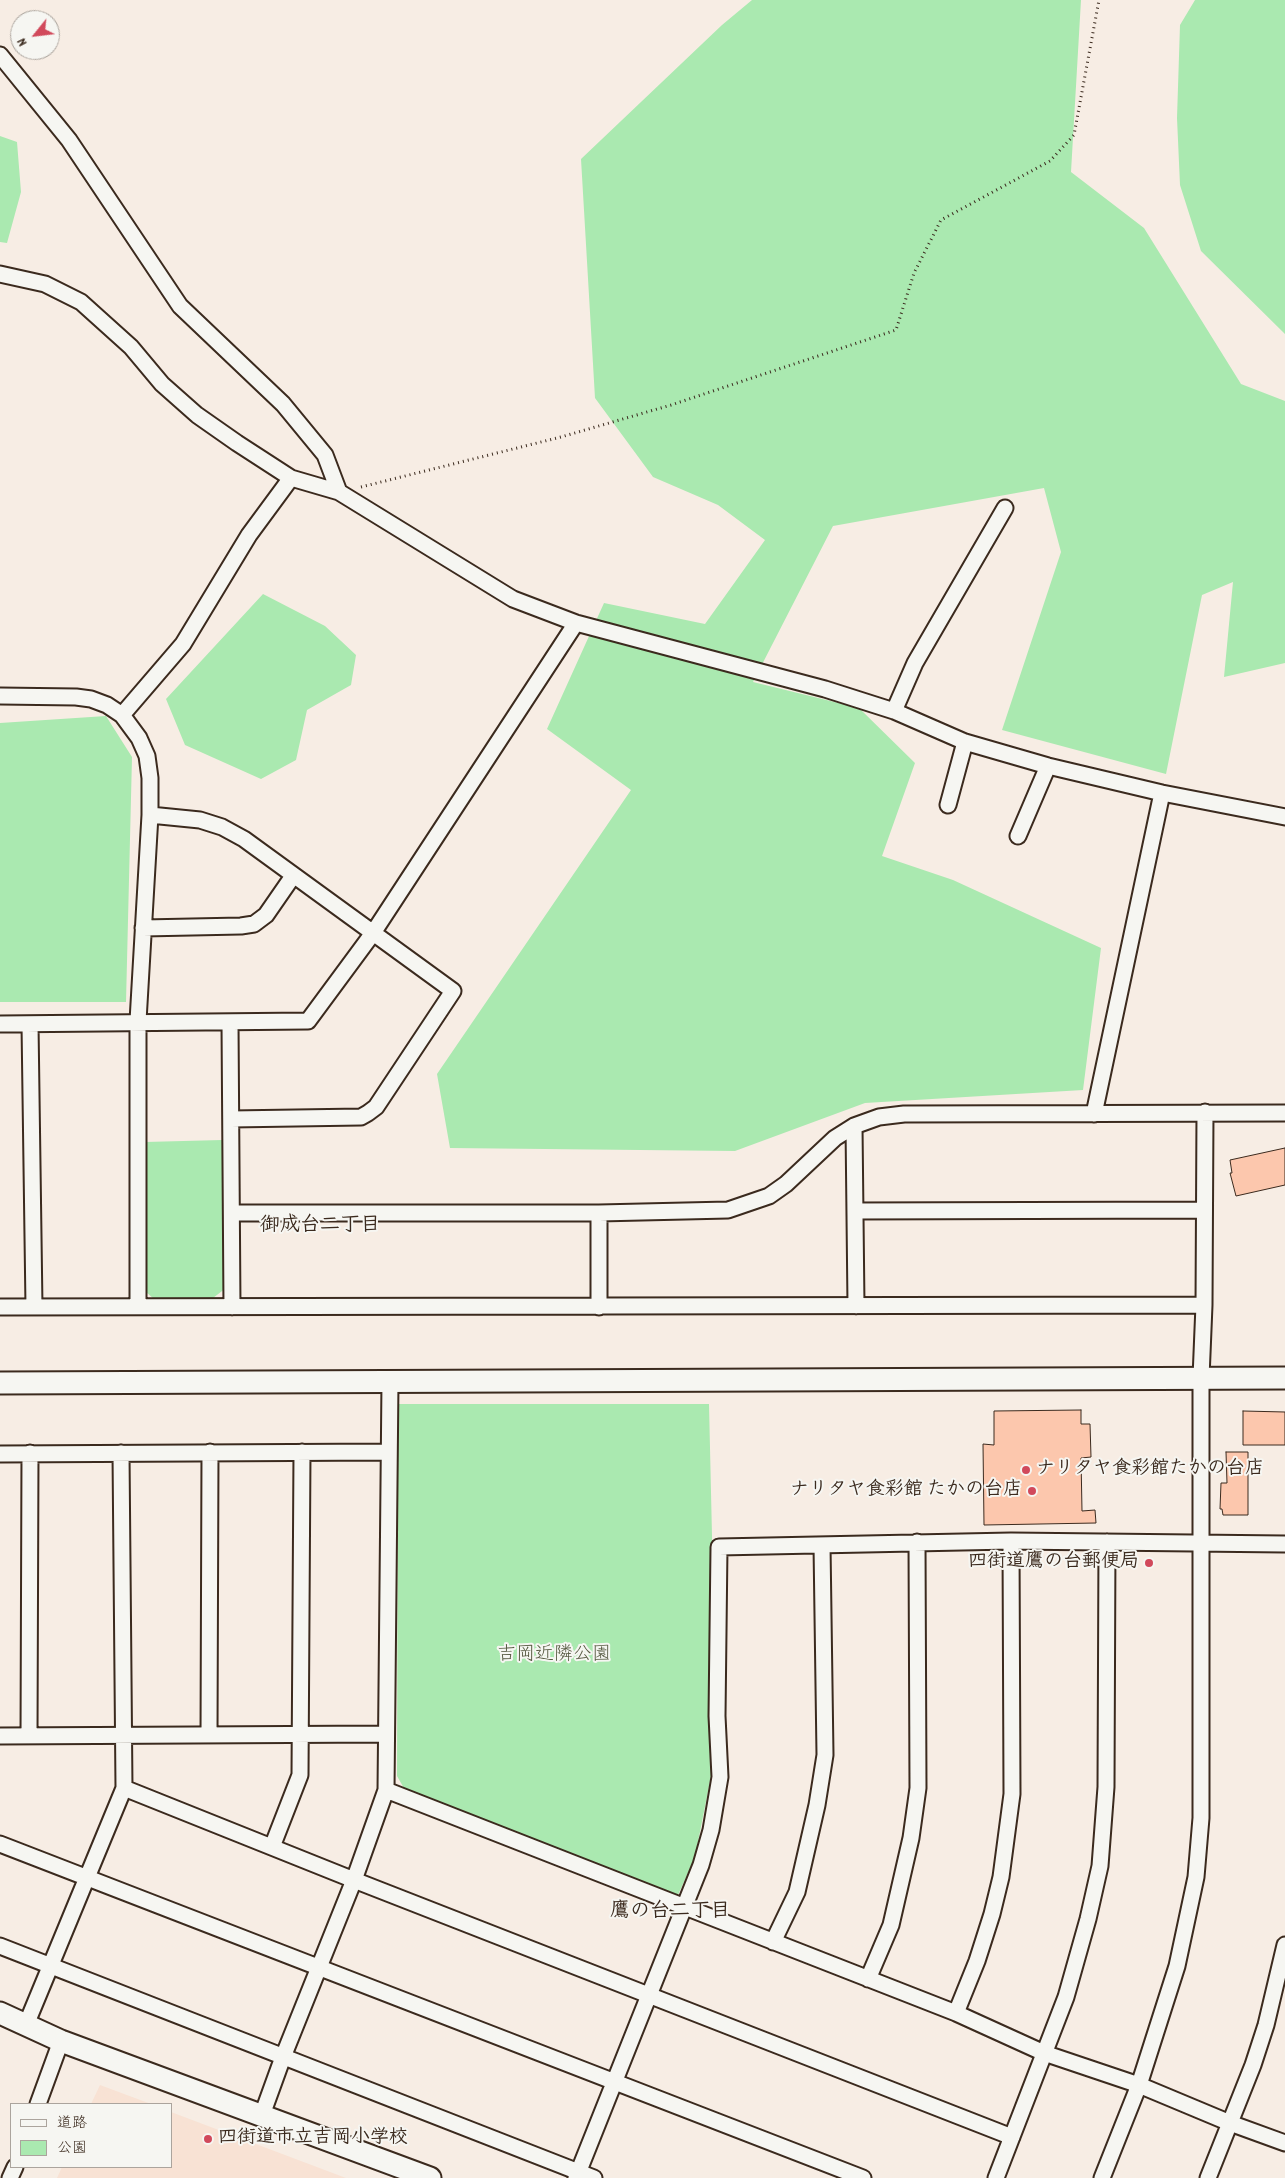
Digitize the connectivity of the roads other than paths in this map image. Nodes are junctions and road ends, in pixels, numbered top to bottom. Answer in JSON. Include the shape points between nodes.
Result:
{"nodes":[{"id":1,"x":0,"y":55,"type":"edge"},
{"id":2,"x":0,"y":274,"type":"edge"},
{"id":3,"x":291,"y":478,"type":"junction"},
{"id":4,"x":339,"y":492,"type":"junction"},
{"id":5,"x":1004,"y":508,"type":"dead end"},
{"id":6,"x":576,"y":623,"type":"junction"},
{"id":7,"x":0,"y":696,"type":"edge"},
{"id":8,"x":894,"y":711,"type":"junction"},
{"id":9,"x":122,"y":715,"type":"junction"},
{"id":10,"x":965,"y":742,"type":"junction"},
{"id":11,"x":1048,"y":766,"type":"junction"},
{"id":12,"x":1162,"y":793,"type":"junction"},
{"id":13,"x":948,"y":804,"type":"dead end"},
{"id":14,"x":150,"y":815,"type":"junction"},
{"id":15,"x":1285,"y":817,"type":"edge"},
{"id":16,"x":1018,"y":836,"type":"dead end"},
{"id":17,"x":293,"y":876,"type":"junction"},
{"id":18,"x":142,"y":928,"type":"junction"},
{"id":19,"x":373,"y":933,"type":"junction"},
{"id":20,"x":138,"y":1022,"type":"junction"},
{"id":21,"x":230,"y":1023,"type":"junction"},
{"id":22,"x":0,"y":1024,"type":"edge"},
{"id":23,"x":30,"y":1024,"type":"junction"},
{"id":24,"x":1205,"y":1112,"type":"junction"},
{"id":25,"x":1094,"y":1114,"type":"junction"},
{"id":26,"x":1285,"y":1114,"type":"edge"},
{"id":27,"x":231,"y":1120,"type":"junction"},
{"id":28,"x":854,"y":1126,"type":"junction"},
{"id":29,"x":1203,"y":1210,"type":"junction"},
{"id":30,"x":855,"y":1212,"type":"junction"},
{"id":31,"x":232,"y":1213,"type":"junction"},
{"id":32,"x":600,"y":1213,"type":"junction"},
{"id":33,"x":1204,"y":1305,"type":"junction"},
{"id":34,"x":856,"y":1306,"type":"junction"},
{"id":35,"x":0,"y":1307,"type":"edge"},
{"id":36,"x":34,"y":1307,"type":"junction"},
{"id":37,"x":138,"y":1307,"type":"junction"},
{"id":38,"x":232,"y":1307,"type":"junction"},
{"id":39,"x":599,"y":1307,"type":"junction"},
{"id":40,"x":1201,"y":1378,"type":"junction"},
{"id":41,"x":1285,"y":1378,"type":"edge"},
{"id":42,"x":390,"y":1381,"type":"junction"},
{"id":43,"x":0,"y":1383,"type":"edge"},
{"id":44,"x":210,"y":1452,"type":"junction"},
{"id":45,"x":302,"y":1452,"type":"junction"},
{"id":46,"x":389,"y":1452,"type":"junction"},
{"id":47,"x":30,"y":1453,"type":"junction"},
{"id":48,"x":121,"y":1453,"type":"junction"},
{"id":49,"x":0,"y":1454,"type":"edge"},
{"id":50,"x":1011,"y":1541,"type":"junction"},
{"id":51,"x":917,"y":1542,"type":"junction"},
{"id":52,"x":1107,"y":1542,"type":"junction"},
{"id":53,"x":1201,"y":1542,"type":"junction"},
{"id":54,"x":822,"y":1544,"type":"junction"},
{"id":55,"x":1285,"y":1544,"type":"edge"},
{"id":56,"x":301,"y":1734,"type":"junction"},
{"id":57,"x":386,"y":1734,"type":"junction"},
{"id":58,"x":123,"y":1735,"type":"junction"},
{"id":59,"x":209,"y":1735,"type":"junction"},
{"id":60,"x":0,"y":1736,"type":"edge"},
{"id":61,"x":29,"y":1736,"type":"junction"},
{"id":62,"x":124,"y":1788,"type":"junction"},
{"id":63,"x":386,"y":1790,"type":"junction"},
{"id":64,"x":0,"y":1844,"type":"edge"},
{"id":65,"x":272,"y":1847,"type":"junction"},
{"id":66,"x":88,"y":1878,"type":"junction"},
{"id":67,"x":354,"y":1880,"type":"junction"},
{"id":68,"x":683,"y":1906,"type":"junction"},
{"id":69,"x":773,"y":1942,"type":"junction"},
{"id":70,"x":1285,"y":1945,"type":"edge"},
{"id":71,"x":0,"y":1946,"type":"edge"},
{"id":72,"x":52,"y":1966,"type":"junction"},
{"id":73,"x":319,"y":1967,"type":"junction"},
{"id":74,"x":868,"y":1979,"type":"junction"},
{"id":75,"x":648,"y":1995,"type":"junction"},
{"id":76,"x":956,"y":2013,"type":"junction"},
{"id":77,"x":0,"y":2014,"type":"edge"},
{"id":78,"x":26,"y":2025,"type":"junction"},
{"id":79,"x":61,"y":2042,"type":"junction"},
{"id":80,"x":1044,"y":2053,"type":"junction"},
{"id":81,"x":283,"y":2057,"type":"junction"},
{"id":82,"x":614,"y":2082,"type":"junction"},
{"id":83,"x":1139,"y":2085,"type":"junction"},
{"id":84,"x":38,"y":2103,"type":"edge"},
{"id":85,"x":262,"y":2115,"type":"junction"},
{"id":86,"x":1230,"y":2123,"type":"junction"},
{"id":87,"x":1012,"y":2137,"type":"junction"},
{"id":88,"x":1285,"y":2143,"type":"edge"},
{"id":89,"x":577,"y":2175,"type":"edge"},
{"id":90,"x":430,"y":2178,"type":"edge"},
{"id":91,"x":594,"y":2178,"type":"edge"},
{"id":92,"x":863,"y":2178,"type":"edge"},
{"id":93,"x":996,"y":2178,"type":"edge"},
{"id":94,"x":1102,"y":2178,"type":"edge"},
{"id":95,"x":1208,"y":2178,"type":"edge"}],
"edges":[{"from":1,"to":4,"type":"street","via":[[69,140],[180,306],[283,404],[326,455]]},
{"from":2,"to":3,"type":"street","via":[[45,284],[81,302],[131,347],[162,384],[197,415]]},
{"from":3,"to":4,"type":"street"},
{"from":3,"to":9,"type":"street","via":[[249,535],[183,644]]},
{"from":4,"to":6,"type":"street","via":[[513,598]]},
{"from":5,"to":8,"type":"street","via":[[915,663]]},
{"from":6,"to":8,"type":"street","via":[[825,689]]},
{"from":6,"to":19,"type":"street"},
{"from":7,"to":9,"type":"street","via":[[76,696],[107,705]]},
{"from":8,"to":10,"type":"street"},
{"from":9,"to":14,"type":"street","via":[[139,738],[147,756]]},
{"from":10,"to":11,"type":"street"},
{"from":10,"to":13,"type":"street"},
{"from":11,"to":12,"type":"street"},
{"from":11,"to":16,"type":"street"},
{"from":12,"to":15,"type":"street"},
{"from":12,"to":25,"type":"street"},
{"from":14,"to":17,"type":"street","via":[[200,820],[222,827],[244,839]]},
{"from":14,"to":18,"type":"street"},
{"from":17,"to":18,"type":"street","via":[[266,915],[254,924]]},
{"from":17,"to":19,"type":"street"},
{"from":18,"to":20,"type":"street"},
{"from":19,"to":21,"type":"street","via":[[308,1021]]},
{"from":19,"to":27,"type":"street","via":[[453,990],[376,1107],[361,1117]]},
{"from":20,"to":21,"type":"street"},
{"from":20,"to":23,"type":"street"},
{"from":20,"to":37,"type":"street"},
{"from":21,"to":27,"type":"street"},
{"from":22,"to":23,"type":"street"},
{"from":23,"to":36,"type":"street"},
{"from":24,"to":25,"type":"street"},
{"from":24,"to":26,"type":"street"},
{"from":24,"to":29,"type":"street"},
{"from":25,"to":28,"type":"street","via":[[904,1114]]},
{"from":27,"to":31,"type":"street"},
{"from":28,"to":30,"type":"street"},
{"from":28,"to":32,"type":"street","via":[[822,1148],[786,1184],[769,1196],[747,1205],[711,1211]]},
{"from":29,"to":30,"type":"street"},
{"from":29,"to":33,"type":"street"},
{"from":30,"to":34,"type":"street"},
{"from":31,"to":32,"type":"street"},
{"from":31,"to":38,"type":"street"},
{"from":32,"to":39,"type":"street"},
{"from":33,"to":34,"type":"street"},
{"from":33,"to":40,"type":"street"},
{"from":34,"to":39,"type":"street"},
{"from":35,"to":36,"type":"street"},
{"from":36,"to":37,"type":"street"},
{"from":37,"to":38,"type":"street"},
{"from":38,"to":39,"type":"street"},
{"from":40,"to":41,"type":"street"},
{"from":40,"to":42,"type":"street"},
{"from":40,"to":53,"type":"street"},
{"from":42,"to":43,"type":"street"},
{"from":42,"to":46,"type":"street"},
{"from":44,"to":45,"type":"street"},
{"from":44,"to":48,"type":"street"},
{"from":44,"to":59,"type":"street"},
{"from":45,"to":46,"type":"street"},
{"from":45,"to":56,"type":"street"},
{"from":46,"to":57,"type":"street"},
{"from":47,"to":48,"type":"street"},
{"from":47,"to":49,"type":"street"},
{"from":47,"to":61,"type":"street"},
{"from":48,"to":58,"type":"street"},
{"from":50,"to":51,"type":"street"},
{"from":50,"to":52,"type":"street"},
{"from":50,"to":76,"type":"street","via":[[1012,1794],[1001,1877],[992,1914]]},
{"from":51,"to":54,"type":"street"},
{"from":51,"to":74,"type":"street","via":[[918,1788],[911,1838],[891,1925]]},
{"from":52,"to":53,"type":"street"},
{"from":52,"to":80,"type":"street","via":[[1106,1788],[1100,1866],[1066,1996]]},
{"from":53,"to":55,"type":"street"},
{"from":53,"to":83,"type":"street","via":[[1201,1818],[1196,1877],[1177,1966]]},
{"from":54,"to":68,"type":"street","via":[[719,1547],[717,1716],[720,1777],[701,1866]]},
{"from":54,"to":69,"type":"street","via":[[825,1755],[797,1892]]},
{"from":56,"to":57,"type":"street"},
{"from":56,"to":59,"type":"street"},
{"from":56,"to":65,"type":"street","via":[[300,1776]]},
{"from":57,"to":63,"type":"street"},
{"from":58,"to":59,"type":"street"},
{"from":58,"to":61,"type":"street"},
{"from":58,"to":62,"type":"street"},
{"from":60,"to":61,"type":"street"},
{"from":62,"to":65,"type":"street"},
{"from":62,"to":66,"type":"street"},
{"from":63,"to":67,"type":"street"},
{"from":63,"to":68,"type":"street"},
{"from":64,"to":66,"type":"street"},
{"from":65,"to":67,"type":"street"},
{"from":66,"to":72,"type":"street"},
{"from":66,"to":73,"type":"street"},
{"from":67,"to":73,"type":"street"},
{"from":67,"to":75,"type":"street"},
{"from":68,"to":69,"type":"street"},
{"from":68,"to":75,"type":"street"},
{"from":69,"to":74,"type":"street"},
{"from":70,"to":86,"type":"street","via":[[1266,2025]]},
{"from":71,"to":72,"type":"street"},
{"from":72,"to":78,"type":"street"},
{"from":72,"to":81,"type":"street"},
{"from":73,"to":81,"type":"street"},
{"from":73,"to":82,"type":"street"},
{"from":74,"to":76,"type":"street"},
{"from":75,"to":82,"type":"street"},
{"from":75,"to":87,"type":"street"},
{"from":76,"to":80,"type":"street"},
{"from":77,"to":78,"type":"street"},
{"from":78,"to":79,"type":"street"},
{"from":79,"to":84,"type":"street"},
{"from":79,"to":85,"type":"street"},
{"from":80,"to":83,"type":"street"},
{"from":80,"to":87,"type":"street"},
{"from":81,"to":85,"type":"street"},
{"from":81,"to":89,"type":"street"},
{"from":82,"to":89,"type":"street"},
{"from":82,"to":92,"type":"street"},
{"from":83,"to":86,"type":"street"},
{"from":83,"to":94,"type":"street"},
{"from":85,"to":90,"type":"street"},
{"from":86,"to":88,"type":"street"},
{"from":86,"to":95,"type":"street"},
{"from":87,"to":93,"type":"street"},
{"from":89,"to":91,"type":"street"}]}
